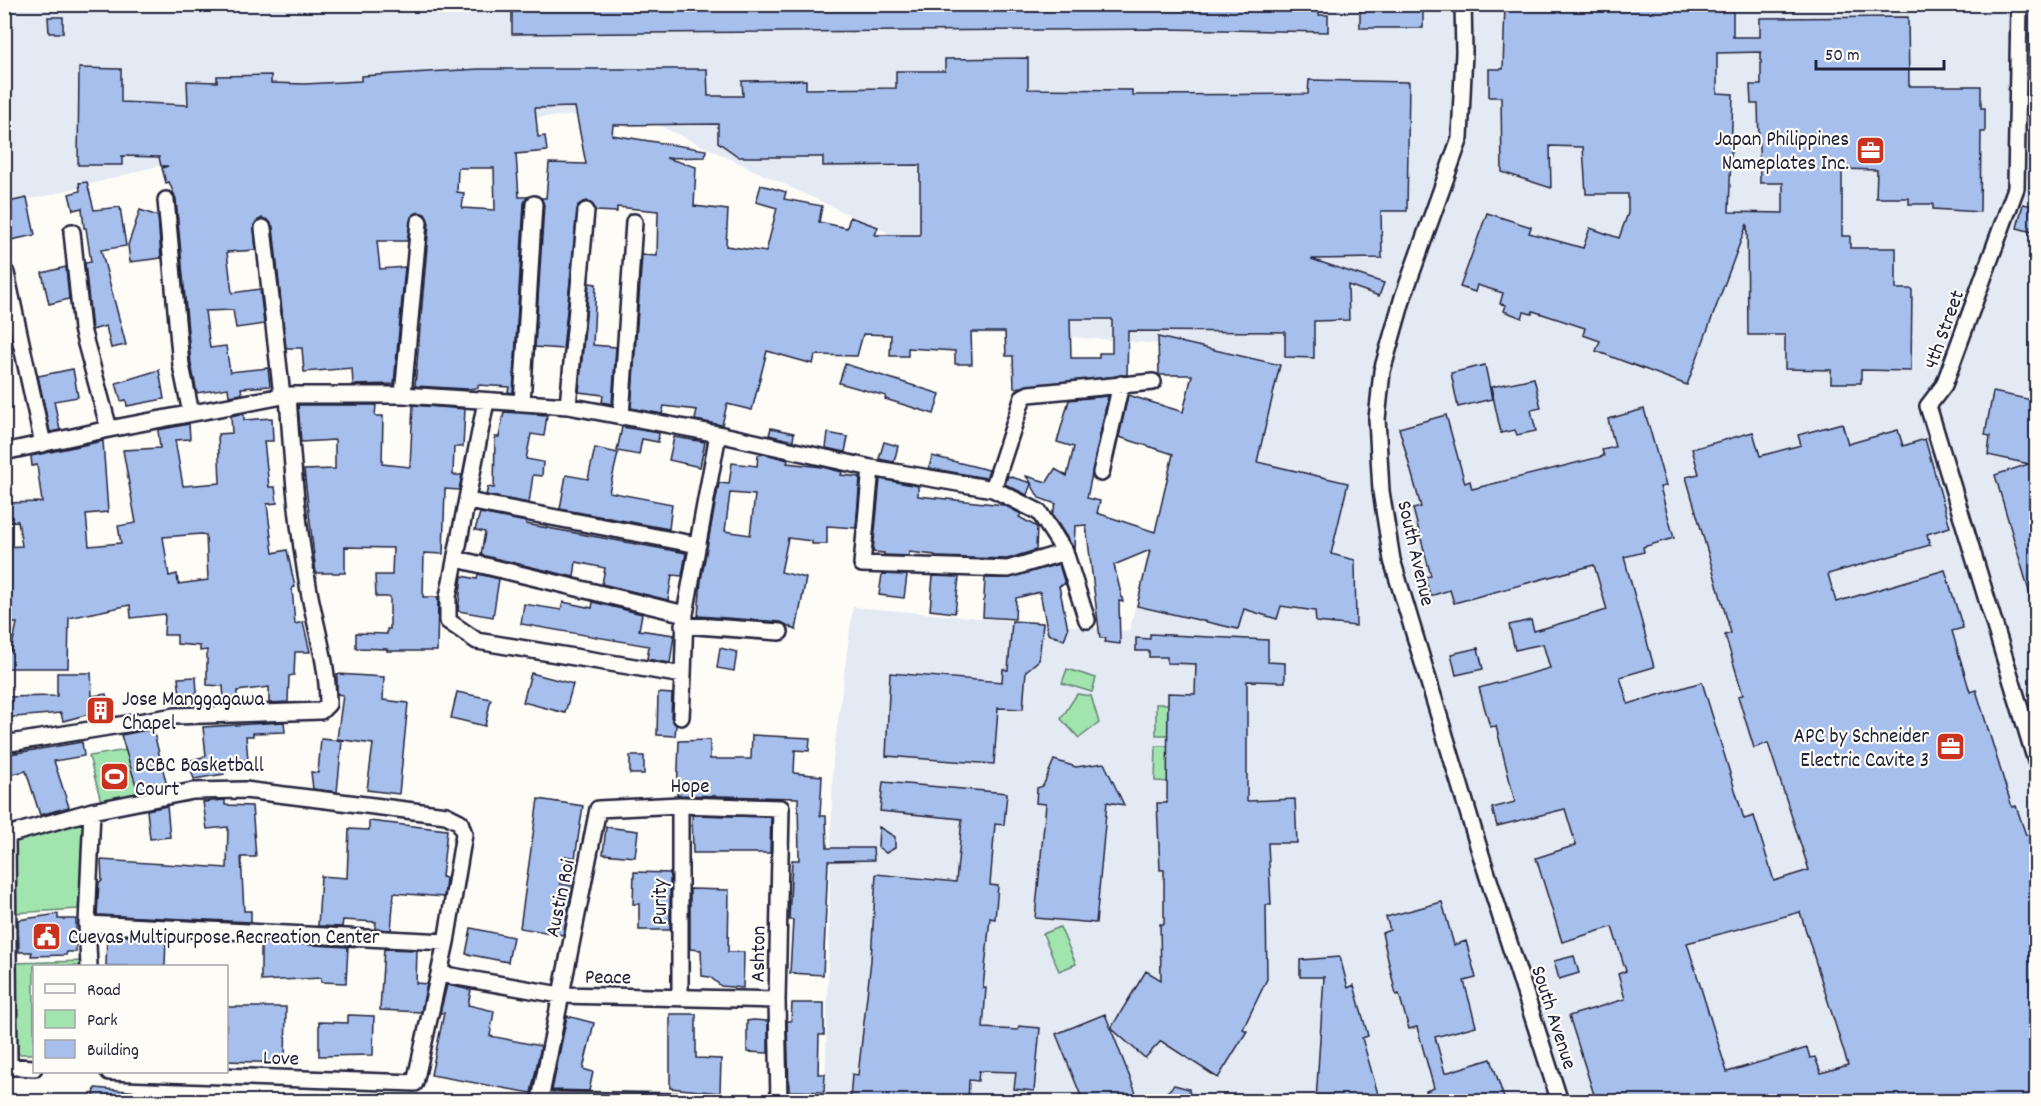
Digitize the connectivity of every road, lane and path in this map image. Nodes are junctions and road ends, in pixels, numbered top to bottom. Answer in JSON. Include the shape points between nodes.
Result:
{"nodes":[{"id":1,"x":1462,"y":4,"type":"edge"},
{"id":2,"x":2019,"y":4,"type":"edge"},
{"id":3,"x":166,"y":200,"type":"dead end"},
{"id":4,"x":534,"y":204,"type":"dead end"},
{"id":5,"x":586,"y":211,"type":"dead end"},
{"id":6,"x":419,"y":222,"type":"dead end"},
{"id":7,"x":634,"y":222,"type":"dead end"},
{"id":8,"x":262,"y":228,"type":"dead end"},
{"id":9,"x":72,"y":232,"type":"dead end"},
{"id":10,"x":6,"y":273,"type":"edge"},
{"id":11,"x":1153,"y":382,"type":"dead end"},
{"id":12,"x":1121,"y":384,"type":"junction"},
{"id":13,"x":285,"y":395,"type":"junction"},
{"id":14,"x":403,"y":395,"type":"junction"},
{"id":15,"x":486,"y":401,"type":"junction"},
{"id":16,"x":522,"y":403,"type":"junction"},
{"id":17,"x":568,"y":406,"type":"junction"},
{"id":18,"x":191,"y":413,"type":"junction"},
{"id":19,"x":621,"y":417,"type":"junction"},
{"id":20,"x":109,"y":429,"type":"junction"},
{"id":21,"x":718,"y":434,"type":"junction"},
{"id":22,"x":42,"y":444,"type":"junction"},
{"id":23,"x":4,"y":452,"type":"edge"},
{"id":24,"x":871,"y":468,"type":"junction"},
{"id":25,"x":1101,"y":473,"type":"dead end"},
{"id":26,"x":993,"y":489,"type":"junction"},
{"id":27,"x":468,"y":501,"type":"junction"},
{"id":28,"x":698,"y":545,"type":"junction"},
{"id":29,"x":1065,"y":552,"type":"junction"},
{"id":30,"x":457,"y":559,"type":"junction"},
{"id":31,"x":684,"y":620,"type":"junction"},
{"id":32,"x":1087,"y":620,"type":"dead end"},
{"id":33,"x":780,"y":632,"type":"dead end"},
{"id":34,"x":683,"y":675,"type":"junction"},
{"id":35,"x":681,"y":717,"type":"dead end"},
{"id":36,"x":4,"y":744,"type":"edge"},
{"id":37,"x":2037,"y":761,"type":"edge"},
{"id":38,"x":680,"y":806,"type":"junction"},
{"id":39,"x":781,"y":808,"type":"joint"},
{"id":40,"x":598,"y":809,"type":"joint"},
{"id":41,"x":92,"y":811,"type":"junction"},
{"id":42,"x":6,"y":836,"type":"edge"},
{"id":43,"x":87,"y":924,"type":"junction"},
{"id":44,"x":446,"y":942,"type":"junction"},
{"id":45,"x":88,"y":965,"type":"edge"},
{"id":46,"x":440,"y":974,"type":"junction"},
{"id":47,"x":560,"y":995,"type":"junction"},
{"id":48,"x":680,"y":998,"type":"junction"},
{"id":49,"x":777,"y":1000,"type":"junction"},
{"id":50,"x":7,"y":1067,"type":"edge"},
{"id":51,"x":33,"y":1068,"type":"edge"},
{"id":52,"x":160,"y":1073,"type":"edge"},
{"id":53,"x":540,"y":1100,"type":"edge"},
{"id":54,"x":677,"y":1101,"type":"edge"},
{"id":55,"x":779,"y":1101,"type":"edge"},
{"id":56,"x":1560,"y":1101,"type":"edge"}],
"edges":[{"from":1,"to":56,"type":"street","name":"South Avenue","via":[[1460,138],[1403,297],[1382,371],[1377,419],[1381,491],[1392,560]]},
{"from":2,"to":37,"type":"street","name":"4th Street","via":[[2016,188],[1944,385],[1928,406]]},
{"from":3,"to":18,"type":"street","via":[[181,364]]},
{"from":4,"to":16,"type":"street"},
{"from":5,"to":17,"type":"street"},
{"from":6,"to":14,"type":"street"},
{"from":7,"to":19,"type":"street"},
{"from":8,"to":13,"type":"street"},
{"from":9,"to":20,"type":"street","via":[[82,329]]},
{"from":10,"to":22,"type":"street"},
{"from":11,"to":12,"type":"street"},
{"from":12,"to":25,"type":"street"},
{"from":12,"to":26,"type":"street","via":[[1029,393],[1023,398]]},
{"from":13,"to":14,"type":"street"},
{"from":13,"to":18,"type":"street"},
{"from":13,"to":36,"type":"street","via":[[293,486],[309,592],[328,677],[328,704],[321,711],[175,716]]},
{"from":14,"to":15,"type":"street"},
{"from":15,"to":16,"type":"street"},
{"from":15,"to":27,"type":"street"},
{"from":16,"to":17,"type":"street"},
{"from":17,"to":19,"type":"street"},
{"from":18,"to":20,"type":"street"},
{"from":19,"to":21,"type":"street"},
{"from":20,"to":22,"type":"street"},
{"from":21,"to":24,"type":"street"},
{"from":21,"to":28,"type":"street"},
{"from":22,"to":23,"type":"street"},
{"from":24,"to":26,"type":"street"},
{"from":24,"to":29,"type":"street","via":[[862,564],[1008,569]]},
{"from":26,"to":29,"type":"street","via":[[1039,512]]},
{"from":27,"to":28,"type":"street"},
{"from":27,"to":30,"type":"street"},
{"from":28,"to":31,"type":"street"},
{"from":29,"to":32,"type":"street"},
{"from":30,"to":31,"type":"street"},
{"from":30,"to":34,"type":"street","via":[[448,597],[448,621],[477,641]]},
{"from":31,"to":33,"type":"street"},
{"from":31,"to":34,"type":"street"},
{"from":34,"to":35,"type":"street"},
{"from":38,"to":39,"type":"street","name":"Hope"},
{"from":38,"to":40,"type":"street","name":"Hope"},
{"from":38,"to":48,"type":"street","name":"Purity"},
{"from":39,"to":49,"type":"street","name":"Ashton"},
{"from":40,"to":47,"type":"street","name":"Austin Roi"},
{"from":41,"to":42,"type":"street"},
{"from":41,"to":43,"type":"street"},
{"from":41,"to":44,"type":"street","via":[[193,791],[245,790],[446,815],[460,822],[464,834]]},
{"from":42,"to":50,"type":"street"},
{"from":43,"to":44,"type":"street"},
{"from":43,"to":45,"type":"street"},
{"from":44,"to":46,"type":"street"},
{"from":46,"to":47,"type":"street","name":"Peace"},
{"from":46,"to":52,"type":"street","name":"Love","via":[[416,1083]]},
{"from":47,"to":48,"type":"street","name":"Peace"},
{"from":47,"to":53,"type":"street"},
{"from":48,"to":49,"type":"street","name":"Peace"},
{"from":49,"to":55,"type":"street","name":"Ashton"},
{"from":50,"to":51,"type":"street"},
{"from":53,"to":54,"type":"street"}]}
